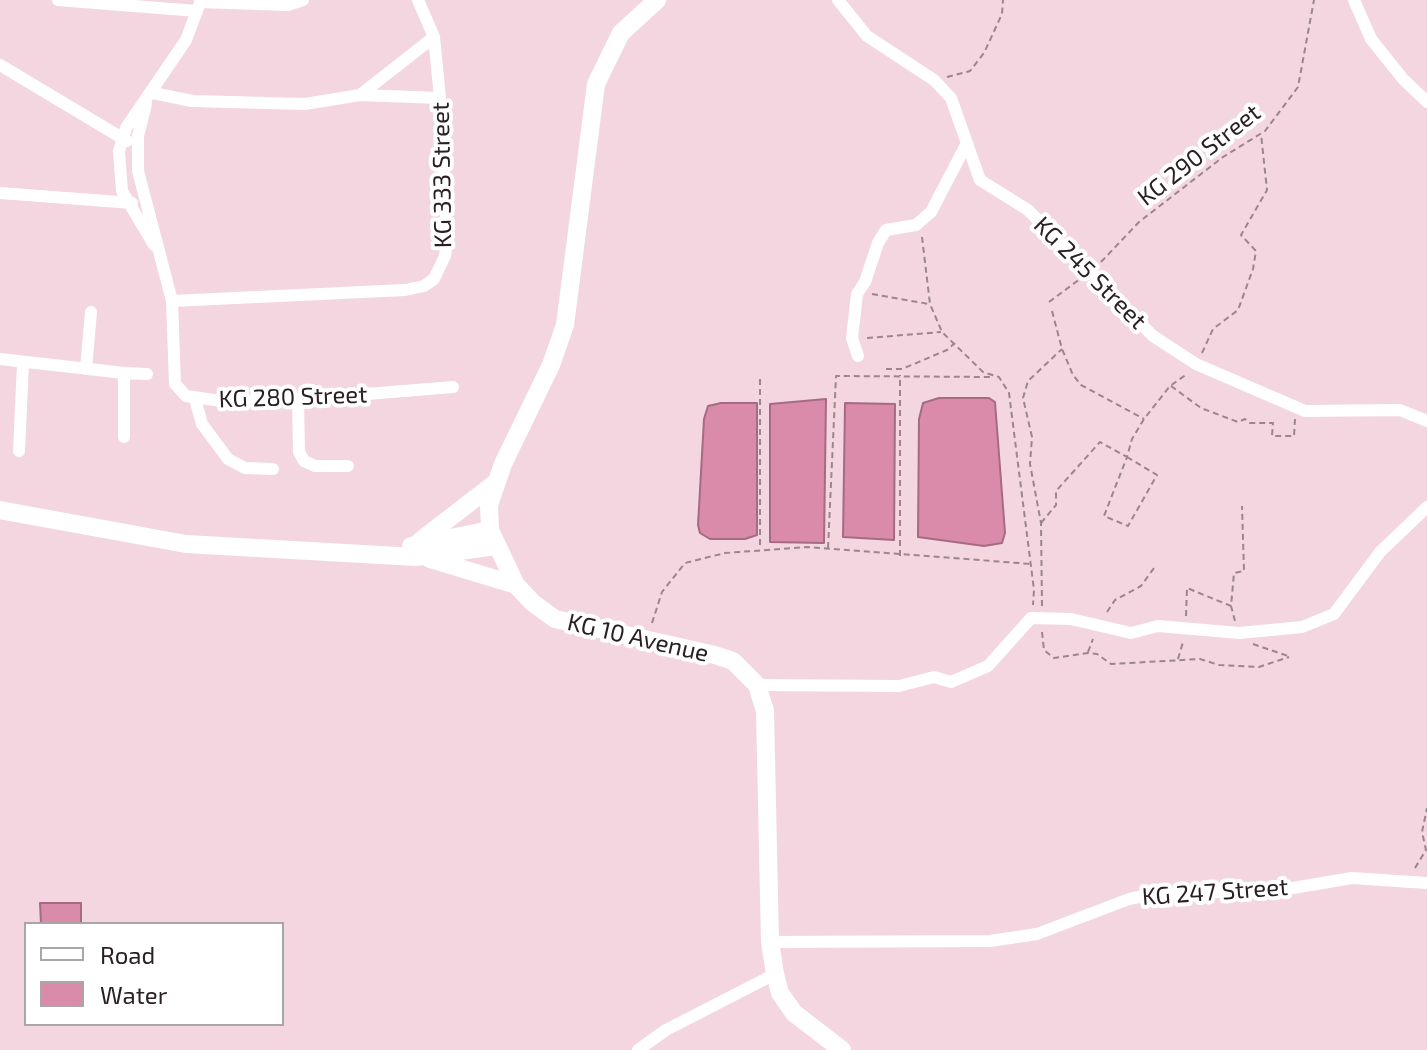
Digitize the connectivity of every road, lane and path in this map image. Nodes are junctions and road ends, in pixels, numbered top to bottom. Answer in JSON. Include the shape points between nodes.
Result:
{"nodes":[{"id":1,"x":303,"y":0,"type":"edge"},
{"id":2,"x":418,"y":0,"type":"edge"},
{"id":3,"x":657,"y":0,"type":"edge"},
{"id":4,"x":838,"y":0,"type":"edge"},
{"id":5,"x":1003,"y":0,"type":"edge"},
{"id":6,"x":1314,"y":0,"type":"edge"},
{"id":7,"x":1354,"y":0,"type":"edge"},
{"id":8,"x":60,"y":1,"type":"edge"},
{"id":9,"x":199,"y":4,"type":"edge"},
{"id":10,"x":434,"y":37,"type":"junction"},
{"id":11,"x":0,"y":65,"type":"edge"},
{"id":12,"x":934,"y":80,"type":"junction"},
{"id":13,"x":360,"y":95,"type":"junction"},
{"id":14,"x":149,"y":98,"type":"junction"},
{"id":15,"x":440,"y":98,"type":"junction"},
{"id":16,"x":1427,"y":102,"type":"edge"},
{"id":17,"x":1261,"y":134,"type":"junction"},
{"id":18,"x":122,"y":138,"type":"junction"},
{"id":19,"x":967,"y":143,"type":"junction"},
{"id":20,"x":137,"y":146,"type":"junction"},
{"id":21,"x":0,"y":193,"type":"edge"},
{"id":22,"x":125,"y":197,"type":"junction"},
{"id":23,"x":144,"y":198,"type":"junction"},
{"id":24,"x":916,"y":225,"type":"junction"},
{"id":25,"x":159,"y":253,"type":"junction"},
{"id":26,"x":1089,"y":272,"type":"junction"},
{"id":27,"x":865,"y":282,"type":"junction"},
{"id":28,"x":172,"y":301,"type":"junction"},
{"id":29,"x":1049,"y":302,"type":"dead end"},
{"id":30,"x":930,"y":304,"type":"junction"},
{"id":31,"x":1052,"y":311,"type":"dead end"},
{"id":32,"x":91,"y":312,"type":"dead end"},
{"id":33,"x":942,"y":332,"type":"junction"},
{"id":34,"x":853,"y":342,"type":"junction"},
{"id":35,"x":956,"y":342,"type":"junction"},
{"id":36,"x":1062,"y":349,"type":"junction"},
{"id":37,"x":858,"y":356,"type":"dead end"},
{"id":38,"x":0,"y":359,"type":"edge"},
{"id":39,"x":23,"y":363,"type":"junction"},
{"id":40,"x":1196,"y":364,"type":"junction"},
{"id":41,"x":86,"y":369,"type":"junction"},
{"id":42,"x":886,"y":369,"type":"dead end"},
{"id":43,"x":124,"y":373,"type":"junction"},
{"id":44,"x":147,"y":374,"type":"dead end"},
{"id":45,"x":900,"y":374,"type":"junction"},
{"id":46,"x":999,"y":377,"type":"junction"},
{"id":47,"x":760,"y":379,"type":"dead end"},
{"id":48,"x":1170,"y":386,"type":"junction"},
{"id":49,"x":453,"y":387,"type":"dead end"},
{"id":50,"x":195,"y":399,"type":"junction"},
{"id":51,"x":298,"y":400,"type":"junction"},
{"id":52,"x":1305,"y":411,"type":"junction"},
{"id":53,"x":1144,"y":419,"type":"junction"},
{"id":54,"x":1427,"y":421,"type":"edge"},
{"id":55,"x":124,"y":437,"type":"dead end"},
{"id":56,"x":19,"y":451,"type":"dead end"},
{"id":57,"x":1127,"y":457,"type":"junction"},
{"id":58,"x":348,"y":466,"type":"dead end"},
{"id":59,"x":273,"y":469,"type":"dead end"},
{"id":60,"x":497,"y":481,"type":"junction"},
{"id":61,"x":1242,"y":506,"type":"dead end"},
{"id":62,"x":1427,"y":507,"type":"edge"},
{"id":63,"x":0,"y":510,"type":"edge"},
{"id":64,"x":1041,"y":523,"type":"junction"},
{"id":65,"x":493,"y":538,"type":"junction"},
{"id":66,"x":760,"y":548,"type":"junction"},
{"id":67,"x":828,"y":548,"type":"junction"},
{"id":68,"x":416,"y":551,"type":"junction"},
{"id":69,"x":900,"y":556,"type":"junction"},
{"id":70,"x":1031,"y":564,"type":"junction"},
{"id":71,"x":1154,"y":568,"type":"dead end"},
{"id":72,"x":516,"y":585,"type":"junction"},
{"id":73,"x":1187,"y":588,"type":"dead end"},
{"id":74,"x":1036,"y":619,"type":"junction"},
{"id":75,"x":1098,"y":626,"type":"junction"},
{"id":76,"x":648,"y":639,"type":"junction"},
{"id":77,"x":1088,"y":653,"type":"junction"},
{"id":78,"x":1289,"y":657,"type":"dead end"},
{"id":79,"x":757,"y":685,"type":"junction"},
{"id":80,"x":1427,"y":808,"type":"edge"},
{"id":81,"x":1412,"y":881,"type":"junction"},
{"id":82,"x":1427,"y":883,"type":"edge"},
{"id":83,"x":770,"y":942,"type":"junction"},
{"id":84,"x":775,"y":974,"type":"junction"},
{"id":85,"x":638,"y":1050,"type":"edge"},
{"id":86,"x":842,"y":1050,"type":"edge"}],
"edges":[{"from":1,"to":9,"type":"street","via":[[288,5]]},
{"from":2,"to":10,"type":"street","name":"KG 333 Street"},
{"from":3,"to":60,"type":"street","via":[[621,33],[596,84],[565,325]]},
{"from":4,"to":12,"type":"street","name":"KG 245 Street","via":[[874,41]]},
{"from":5,"to":12,"type":"path","via":[[997,28],[970,71]]},
{"from":6,"to":17,"type":"path","name":"KG 290 Street","via":[[1298,87]]},
{"from":7,"to":16,"type":"street","via":[[1371,39]]},
{"from":8,"to":9,"type":"street"},
{"from":9,"to":14,"type":"street","name":"KG 280 Street","via":[[186,40]]},
{"from":10,"to":13,"type":"street"},
{"from":10,"to":15,"type":"street","name":"KG 333 Street"},
{"from":11,"to":18,"type":"street"},
{"from":12,"to":19,"type":"street","name":"KG 245 Street","via":[[951,98]]},
{"from":13,"to":14,"type":"street","via":[[305,104]]},
{"from":13,"to":15,"type":"street"},
{"from":14,"to":18,"type":"street","name":"KG 280 Street"},
{"from":14,"to":20,"type":"street","name":"KG 280 Street"},
{"from":15,"to":28,"type":"street","name":"KG 333 Street","via":[[447,240],[434,279],[405,290]]},
{"from":17,"to":26,"type":"path","name":"KG 290 Street","via":[[1139,222]]},
{"from":17,"to":40,"type":"path","via":[[1267,190],[1241,235],[1256,251],[1253,269],[1238,310],[1213,329]]},
{"from":18,"to":20,"type":"street"},
{"from":18,"to":22,"type":"street","name":"KG 280 Street"},
{"from":19,"to":24,"type":"street","via":[[931,212]]},
{"from":19,"to":26,"type":"street","name":"KG 245 Street","via":[[980,180],[1028,210]]},
{"from":20,"to":23,"type":"street","name":"KG 280 Street"},
{"from":21,"to":22,"type":"street"},
{"from":22,"to":23,"type":"street"},
{"from":22,"to":25,"type":"street","name":"KG 280 Street"},
{"from":23,"to":25,"type":"street","name":"KG 280 Street"},
{"from":24,"to":27,"type":"street","via":[[886,230]]},
{"from":24,"to":30,"type":"path","via":[[922,235]]},
{"from":25,"to":28,"type":"street","name":"KG 280 Street"},
{"from":26,"to":29,"type":"path","name":"KG 290 Street"},
{"from":26,"to":40,"type":"street","name":"KG 245 Street","via":[[1153,336]]},
{"from":27,"to":30,"type":"path","via":[[865,298],[873,294]]},
{"from":27,"to":34,"type":"street","via":[[857,294]]},
{"from":28,"to":50,"type":"street","name":"KG 280 Street","via":[[175,384]]},
{"from":30,"to":33,"type":"path"},
{"from":31,"to":36,"type":"path"},
{"from":32,"to":41,"type":"street"},
{"from":33,"to":34,"type":"path"},
{"from":33,"to":35,"type":"path"},
{"from":34,"to":37,"type":"street"},
{"from":35,"to":42,"type":"path","via":[[902,369]]},
{"from":35,"to":46,"type":"path","via":[[983,372]]},
{"from":36,"to":53,"type":"path","via":[[1081,385]]},
{"from":36,"to":64,"type":"path","via":[[1028,381],[1023,398]]},
{"from":38,"to":39,"type":"street"},
{"from":39,"to":41,"type":"street"},
{"from":39,"to":56,"type":"street"},
{"from":40,"to":48,"type":"path"},
{"from":40,"to":52,"type":"street","name":"KG 245 Street"},
{"from":41,"to":43,"type":"street"},
{"from":43,"to":44,"type":"street"},
{"from":43,"to":55,"type":"street"},
{"from":45,"to":46,"type":"path"},
{"from":45,"to":67,"type":"path","via":[[836,376]]},
{"from":45,"to":69,"type":"path"},
{"from":46,"to":70,"type":"path","via":[[1009,393]]},
{"from":47,"to":66,"type":"path"},
{"from":48,"to":52,"type":"path","via":[[1201,408],[1238,422],[1273,423],[1272,436],[1294,436],[1295,420]]},
{"from":48,"to":53,"type":"path"},
{"from":49,"to":51,"type":"street","name":"KG 280 Street"},
{"from":50,"to":51,"type":"street","name":"KG 280 Street"},
{"from":50,"to":59,"type":"street","via":[[202,424],[228,459],[245,468]]},
{"from":51,"to":58,"type":"street","via":[[301,457],[315,466]]},
{"from":52,"to":54,"type":"street","name":"KG 245 Street","via":[[1400,410]]},
{"from":53,"to":57,"type":"path"},
{"from":57,"to":57,"type":"path","via":[[1104,516],[1128,526],[1157,475]]},
{"from":57,"to":64,"type":"path","via":[[1100,442],[1056,491],[1056,505]]},
{"from":60,"to":65,"type":"street","via":[[489,505]]},
{"from":60,"to":68,"type":"street"},
{"from":61,"to":73,"type":"path","via":[[1244,571],[1234,573],[1231,606]]},
{"from":62,"to":75,"type":"street","via":[[1380,552],[1334,614],[1302,627],[1239,633],[1158,626],[1131,633]]},
{"from":63,"to":68,"type":"street","via":[[186,544],[381,554]]},
{"from":64,"to":74,"type":"path"},
{"from":65,"to":68,"type":"street"},
{"from":65,"to":72,"type":"street","name":"KG 10 Avenue"},
{"from":66,"to":67,"type":"path"},
{"from":66,"to":76,"type":"path","via":[[685,563],[662,592]]},
{"from":67,"to":69,"type":"path"},
{"from":68,"to":72,"type":"street"},
{"from":69,"to":70,"type":"path"},
{"from":70,"to":74,"type":"path"},
{"from":71,"to":75,"type":"path","via":[[1141,586],[1115,600]]},
{"from":72,"to":76,"type":"street","name":"KG 10 Avenue","via":[[555,619]]},
{"from":74,"to":75,"type":"street"},
{"from":74,"to":77,"type":"path","via":[[1048,656]]},
{"from":74,"to":79,"type":"street","via":[[988,666],[951,682],[934,677],[899,686]]},
{"from":75,"to":77,"type":"path"},
{"from":76,"to":79,"type":"street","name":"KG 10 Avenue","via":[[733,661]]},
{"from":77,"to":78,"type":"path","via":[[1111,664],[1200,659],[1259,667]]},
{"from":79,"to":83,"type":"street","via":[[765,711]]},
{"from":80,"to":81,"type":"path","via":[[1422,832],[1426,850]]},
{"from":81,"to":82,"type":"street","name":"KG 247 Street"},
{"from":81,"to":83,"type":"street","name":"KG 247 Street","via":[[1352,878],[1281,890],[1154,894],[1004,940]]},
{"from":83,"to":84,"type":"street"},
{"from":84,"to":85,"type":"street"},
{"from":84,"to":86,"type":"street","via":[[794,1013]]}]}
